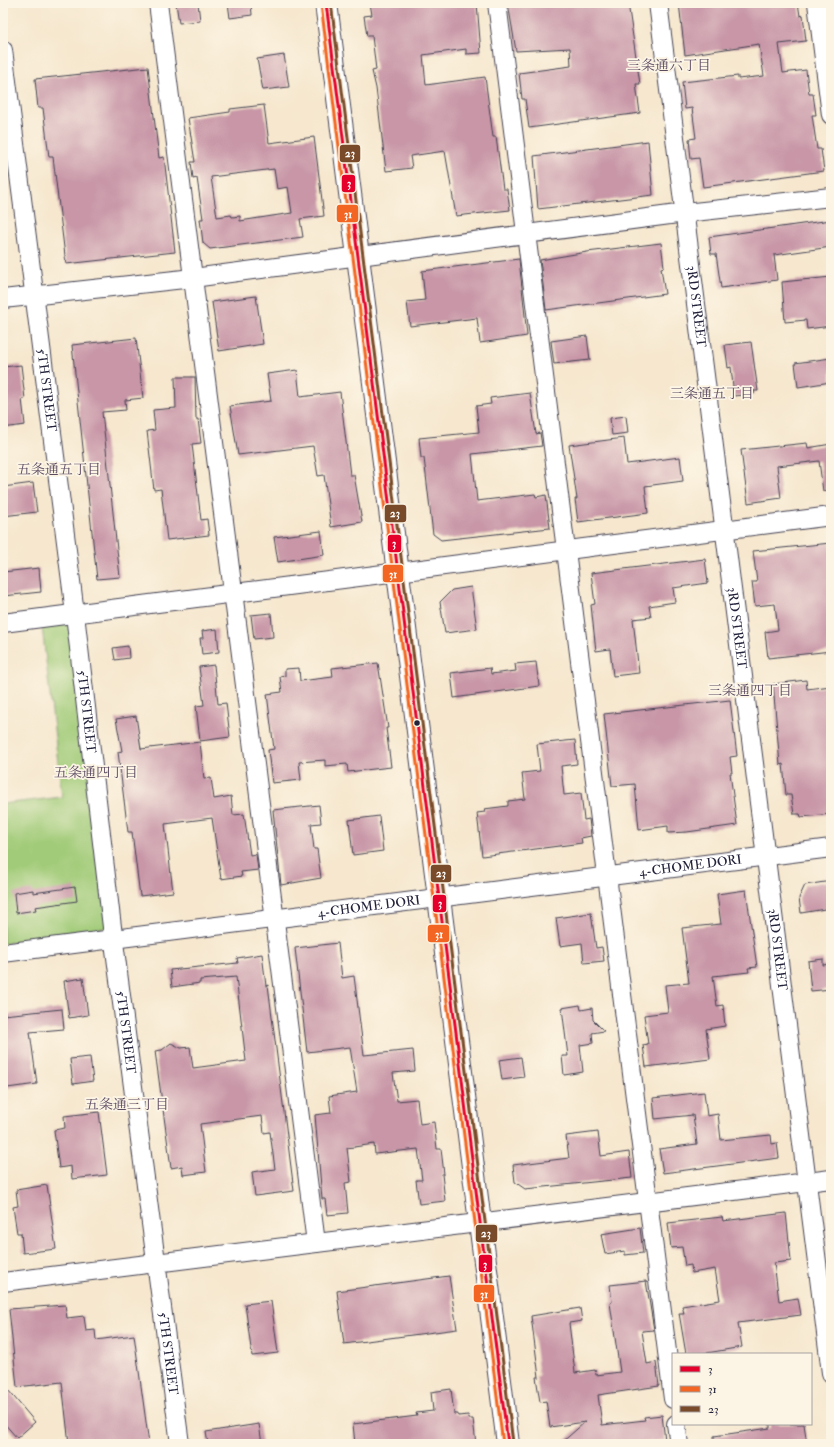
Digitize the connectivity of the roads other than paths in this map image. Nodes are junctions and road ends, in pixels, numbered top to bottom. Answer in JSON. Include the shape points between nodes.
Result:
{"nodes":[{"id":1,"x":158,"y":3,"type":"edge"},
{"id":2,"x":326,"y":3,"type":"edge"},
{"id":3,"x":497,"y":3,"type":"edge"},
{"id":4,"x":658,"y":3,"type":"edge"},
{"id":5,"x":817,"y":3,"type":"edge"},
{"id":6,"x":3,"y":50,"type":"edge"},
{"id":7,"x":831,"y":115,"type":"edge"},
{"id":8,"x":831,"y":197,"type":"edge"},
{"id":9,"x":685,"y":214,"type":"junction"},
{"id":10,"x":525,"y":234,"type":"junction"},
{"id":11,"x":358,"y":257,"type":"junction"},
{"id":12,"x":193,"y":278,"type":"junction"},
{"id":13,"x":36,"y":295,"type":"junction"},
{"id":14,"x":3,"y":299,"type":"edge"},
{"id":15,"x":831,"y":516,"type":"edge"},
{"id":16,"x":725,"y":530,"type":"junction"},
{"id":17,"x":565,"y":550,"type":"junction"},
{"id":18,"x":398,"y":572,"type":"junction"},
{"id":19,"x":234,"y":593,"type":"junction"},
{"id":20,"x":75,"y":613,"type":"junction"},
{"id":21,"x":3,"y":623,"type":"edge"},
{"id":22,"x":831,"y":848,"type":"edge"},
{"id":23,"x":766,"y":856,"type":"junction"},
{"id":24,"x":606,"y":876,"type":"junction"},
{"id":25,"x":439,"y":898,"type":"junction"},
{"id":26,"x":273,"y":918,"type":"junction"},
{"id":27,"x":114,"y":939,"type":"junction"},
{"id":28,"x":3,"y":953,"type":"edge"},
{"id":29,"x":831,"y":1179,"type":"edge"},
{"id":30,"x":807,"y":1182,"type":"junction"},
{"id":31,"x":648,"y":1203,"type":"junction"},
{"id":32,"x":480,"y":1222,"type":"junction"},
{"id":33,"x":316,"y":1243,"type":"junction"},
{"id":34,"x":157,"y":1263,"type":"junction"},
{"id":35,"x":3,"y":1282,"type":"edge"},
{"id":36,"x":831,"y":1373,"type":"edge"},
{"id":37,"x":672,"y":1391,"type":"edge"},
{"id":38,"x":676,"y":1425,"type":"edge"},
{"id":39,"x":180,"y":1444,"type":"edge"},
{"id":40,"x":508,"y":1444,"type":"edge"},
{"id":41,"x":679,"y":1444,"type":"edge"}],
"edges":[{"from":1,"to":12,"type":"street"},
{"from":2,"to":11,"type":"highway"},
{"from":3,"to":10,"type":"street"},
{"from":4,"to":9,"type":"street","name":"3RD STREET"},
{"from":5,"to":7,"type":"street"},
{"from":6,"to":13,"type":"street","name":"5TH STREET"},
{"from":8,"to":9,"type":"street"},
{"from":9,"to":10,"type":"street"},
{"from":9,"to":16,"type":"street","name":"3RD STREET"},
{"from":10,"to":11,"type":"street"},
{"from":10,"to":17,"type":"street"},
{"from":11,"to":12,"type":"street"},
{"from":11,"to":18,"type":"highway"},
{"from":12,"to":13,"type":"street"},
{"from":12,"to":19,"type":"street"},
{"from":13,"to":14,"type":"street"},
{"from":13,"to":20,"type":"street","name":"5TH STREET"},
{"from":15,"to":16,"type":"street"},
{"from":16,"to":17,"type":"street"},
{"from":16,"to":23,"type":"street","name":"3RD STREET"},
{"from":17,"to":18,"type":"street"},
{"from":17,"to":24,"type":"street"},
{"from":18,"to":19,"type":"street"},
{"from":18,"to":25,"type":"highway"},
{"from":19,"to":20,"type":"street"},
{"from":19,"to":26,"type":"street"},
{"from":20,"to":21,"type":"street"},
{"from":20,"to":27,"type":"street","name":"5TH STREET"},
{"from":22,"to":23,"type":"street","name":"4-CHOME DORI"},
{"from":23,"to":24,"type":"street","name":"4-CHOME DORI"},
{"from":23,"to":30,"type":"street","name":"3RD STREET"},
{"from":24,"to":25,"type":"street","name":"4-CHOME DORI"},
{"from":24,"to":31,"type":"street"},
{"from":25,"to":26,"type":"street","name":"4-CHOME DORI"},
{"from":25,"to":32,"type":"highway"},
{"from":26,"to":27,"type":"street","name":"4-CHOME DORI"},
{"from":26,"to":33,"type":"street"},
{"from":27,"to":28,"type":"street","name":"4-CHOME DORI"},
{"from":27,"to":34,"type":"street","name":"5TH STREET"},
{"from":29,"to":30,"type":"street"},
{"from":30,"to":31,"type":"street"},
{"from":30,"to":36,"type":"street","name":"3RD STREET"},
{"from":31,"to":32,"type":"street"},
{"from":31,"to":37,"type":"street"},
{"from":32,"to":33,"type":"street"},
{"from":32,"to":40,"type":"highway"},
{"from":33,"to":34,"type":"street"},
{"from":34,"to":35,"type":"street"},
{"from":34,"to":39,"type":"street","name":"5TH STREET"},
{"from":38,"to":41,"type":"street"}]}
